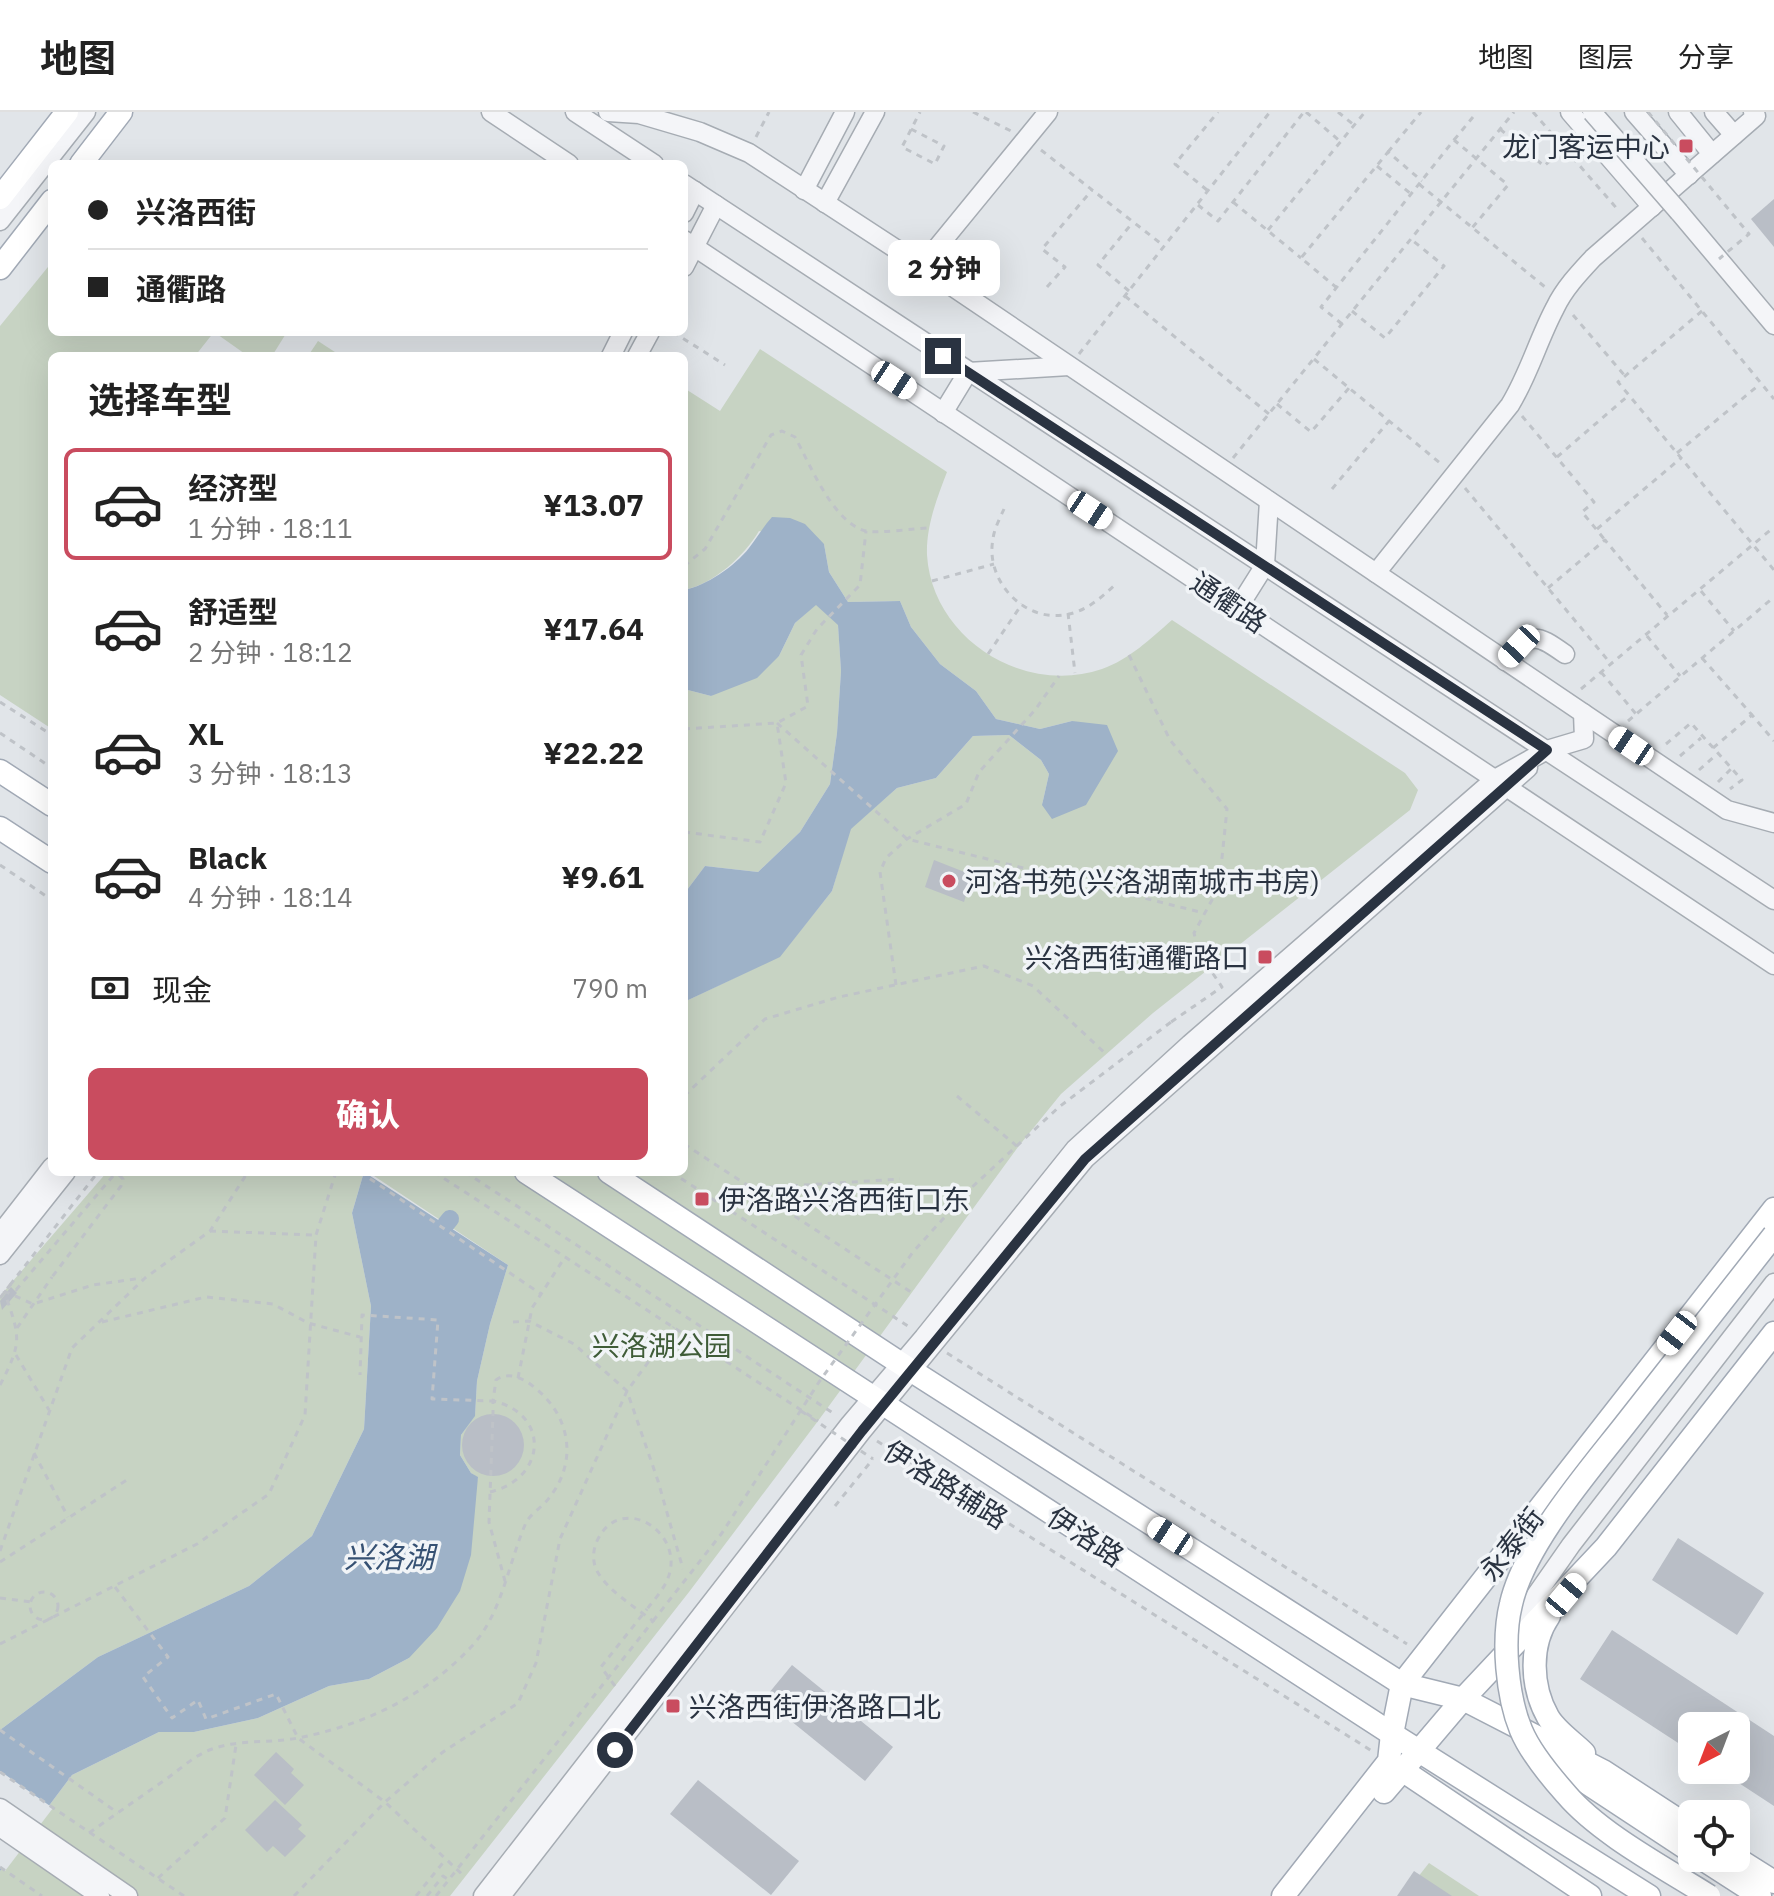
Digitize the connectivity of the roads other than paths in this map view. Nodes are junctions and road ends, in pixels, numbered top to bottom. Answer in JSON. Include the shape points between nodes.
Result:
{"nodes":[{"id":1,"x":67,"y":112,"type":"edge"},
{"id":2,"x":86,"y":112,"type":"edge"},
{"id":3,"x":121,"y":112,"type":"edge"},
{"id":4,"x":491,"y":112,"type":"edge"},
{"id":5,"x":575,"y":112,"type":"edge"},
{"id":6,"x":608,"y":112,"type":"edge"},
{"id":7,"x":617,"y":112,"type":"edge"},
{"id":8,"x":845,"y":112,"type":"edge"},
{"id":9,"x":875,"y":112,"type":"edge"},
{"id":10,"x":1048,"y":112,"type":"edge"},
{"id":11,"x":1570,"y":112,"type":"edge"},
{"id":12,"x":1592,"y":112,"type":"edge"},
{"id":13,"x":1634,"y":112,"type":"edge"},
{"id":14,"x":1678,"y":112,"type":"edge"},
{"id":15,"x":1714,"y":112,"type":"edge"},
{"id":16,"x":1756,"y":113,"type":"edge"},
{"id":17,"x":1734,"y":135,"type":"junction"},
{"id":18,"x":1712,"y":154,"type":"junction"},
{"id":19,"x":48,"y":160,"type":"edge"},
{"id":20,"x":48,"y":160,"type":"edge"},
{"id":21,"x":84,"y":160,"type":"edge"},
{"id":22,"x":563,"y":160,"type":"edge"},
{"id":23,"x":648,"y":160,"type":"edge"},
{"id":24,"x":1689,"y":175,"type":"junction"},
{"id":25,"x":690,"y":188,"type":"edge"},
{"id":26,"x":804,"y":190,"type":"junction"},
{"id":27,"x":0,"y":198,"type":"edge"},
{"id":28,"x":825,"y":203,"type":"junction"},
{"id":29,"x":716,"y":205,"type":"junction"},
{"id":30,"x":48,"y":206,"type":"edge"},
{"id":31,"x":1652,"y":207,"type":"junction"},
{"id":32,"x":0,"y":221,"type":"edge"},
{"id":33,"x":689,"y":244,"type":"edge"},
{"id":34,"x":922,"y":266,"type":"junction"},
{"id":35,"x":0,"y":268,"type":"edge"},
{"id":36,"x":1774,"y":325,"type":"edge"},
{"id":37,"x":1069,"y":366,"type":"junction"},
{"id":38,"x":968,"y":372,"type":"junction"},
{"id":39,"x":943,"y":413,"type":"junction"},
{"id":40,"x":1269,"y":501,"type":"junction"},
{"id":41,"x":1265,"y":565,"type":"junction"},
{"id":42,"x":1376,"y":573,"type":"junction"},
{"id":43,"x":1238,"y":608,"type":"junction"},
{"id":44,"x":1565,"y":654,"type":"dead end"},
{"id":45,"x":1505,"y":661,"type":"junction"},
{"id":46,"x":1583,"y":713,"type":"junction"},
{"id":47,"x":1547,"y":750,"type":"junction"},
{"id":48,"x":0,"y":771,"type":"edge"},
{"id":49,"x":1501,"y":783,"type":"junction"},
{"id":50,"x":48,"y":802,"type":"edge"},
{"id":51,"x":1774,"y":823,"type":"edge"},
{"id":52,"x":0,"y":828,"type":"edge"},
{"id":53,"x":48,"y":859,"type":"edge"},
{"id":54,"x":1774,"y":900,"type":"edge"},
{"id":55,"x":1774,"y":965,"type":"edge"},
{"id":56,"x":48,"y":1172,"type":"edge"},
{"id":57,"x":63,"y":1176,"type":"edge"},
{"id":58,"x":532,"y":1176,"type":"edge"},
{"id":59,"x":615,"y":1176,"type":"edge"},
{"id":60,"x":1774,"y":1209,"type":"edge"},
{"id":61,"x":0,"y":1234,"type":"edge"},
{"id":62,"x":1774,"y":1235,"type":"edge"},
{"id":63,"x":0,"y":1255,"type":"edge"},
{"id":64,"x":1774,"y":1283,"type":"edge"},
{"id":65,"x":1774,"y":1333,"type":"edge"},
{"id":66,"x":906,"y":1367,"type":"junction"},
{"id":67,"x":878,"y":1400,"type":"junction"},
{"id":68,"x":856,"y":1428,"type":"junction"},
{"id":69,"x":1606,"y":1547,"type":"junction"},
{"id":70,"x":1402,"y":1684,"type":"junction"},
{"id":71,"x":1463,"y":1699,"type":"junction"},
{"id":72,"x":1392,"y":1734,"type":"junction"},
{"id":73,"x":1418,"y":1751,"type":"junction"},
{"id":74,"x":1396,"y":1765,"type":"junction"},
{"id":75,"x":1598,"y":1780,"type":"junction"},
{"id":76,"x":0,"y":1808,"type":"edge"},
{"id":77,"x":1678,"y":1822,"type":"edge"},
{"id":78,"x":0,"y":1827,"type":"edge"},
{"id":79,"x":1678,"y":1841,"type":"edge"},
{"id":80,"x":62,"y":1860,"type":"junction"},
{"id":81,"x":1750,"y":1867,"type":"edge"},
{"id":82,"x":1723,"y":1872,"type":"edge"},
{"id":83,"x":1774,"y":1882,"type":"edge"},
{"id":84,"x":100,"y":1896,"type":"edge"},
{"id":85,"x":128,"y":1896,"type":"edge"},
{"id":86,"x":483,"y":1896,"type":"edge"},
{"id":87,"x":501,"y":1896,"type":"edge"},
{"id":88,"x":1283,"y":1896,"type":"edge"},
{"id":89,"x":1303,"y":1896,"type":"edge"},
{"id":90,"x":1590,"y":1896,"type":"edge"},
{"id":91,"x":1649,"y":1896,"type":"edge"},
{"id":92,"x":1709,"y":1896,"type":"edge"},
{"id":93,"x":1760,"y":1896,"type":"edge"}],
"edges":[{"from":1,"to":27,"type":"main road"},
{"from":2,"to":19,"type":"street"},
{"from":3,"to":21,"type":"main road"},
{"from":4,"to":22,"type":"street"},
{"from":5,"to":23,"type":"street"},
{"from":6,"to":7,"type":"street"},
{"from":7,"to":26,"type":"street","via":[[700,132],[749,153]]},
{"from":8,"to":26,"type":"street"},
{"from":9,"to":28,"type":"street"},
{"from":10,"to":34,"type":"street"},
{"from":11,"to":31,"type":"street"},
{"from":12,"to":36,"type":"street","bridge":true},
{"from":13,"to":24,"type":"street"},
{"from":14,"to":18,"type":"street"},
{"from":15,"to":17,"type":"street"},
{"from":16,"to":17,"type":"street"},
{"from":17,"to":18,"type":"street"},
{"from":18,"to":24,"type":"street"},
{"from":20,"to":32,"type":"street"},
{"from":24,"to":31,"type":"street"},
{"from":25,"to":29,"type":"street","name":"通衢路"},
{"from":26,"to":28,"type":"street"},
{"from":28,"to":34,"type":"street"},
{"from":29,"to":33,"type":"street"},
{"from":29,"to":38,"type":"street","name":"通衢路"},
{"from":30,"to":35,"type":"main road"},
{"from":31,"to":42,"type":"street","via":[[1593,258],[1560,299],[1511,403]]},
{"from":33,"to":39,"type":"street","name":"通衢路"},
{"from":34,"to":37,"type":"street"},
{"from":37,"to":38,"type":"street"},
{"from":37,"to":40,"type":"street"},
{"from":38,"to":39,"type":"street"},
{"from":38,"to":41,"type":"street","name":"通衢路"},
{"from":39,"to":43,"type":"street","name":"通衢路"},
{"from":40,"to":41,"type":"street"},
{"from":40,"to":42,"type":"street"},
{"from":41,"to":43,"type":"street"},
{"from":41,"to":47,"type":"street","name":"通衢路"},
{"from":42,"to":45,"type":"street"},
{"from":43,"to":49,"type":"street","name":"通衢路"},
{"from":44,"to":45,"type":"street","via":[[1542,638],[1530,639]]},
{"from":45,"to":46,"type":"street"},
{"from":46,"to":47,"type":"street","via":[[1584,739]]},
{"from":46,"to":51,"type":"street","via":[[1727,810]]},
{"from":47,"to":49,"type":"street"},
{"from":47,"to":54,"type":"street","name":"通衢路"},
{"from":48,"to":50,"type":"main road"},
{"from":49,"to":55,"type":"street","name":"通衢路"},
{"from":49,"to":66,"type":"street","via":[[1190,1044],[1075,1149]]},
{"from":52,"to":53,"type":"main road"},
{"from":56,"to":61,"type":"street"},
{"from":57,"to":63,"type":"street"},
{"from":58,"to":67,"type":"main road","name":"伊洛路"},
{"from":59,"to":66,"type":"main road","name":"伊洛路"},
{"from":60,"to":70,"type":"main road","name":"永泰街"},
{"from":62,"to":92,"type":"main road","bridge":true,"via":[[1561,1506],[1520,1577],[1509,1616],[1510,1679],[1521,1729],[1535,1753],[1567,1796],[1596,1822]]},
{"from":64,"to":71,"type":"street","via":[[1571,1545]]},
{"from":65,"to":69,"type":"main road"},
{"from":66,"to":67,"type":"street"},
{"from":66,"to":70,"type":"main road","name":"伊洛路"},
{"from":67,"to":68,"type":"street"},
{"from":67,"to":72,"type":"main road","name":"伊洛路"},
{"from":68,"to":86,"type":"street"},
{"from":68,"to":87,"type":"street"},
{"from":69,"to":71,"type":"main road"},
{"from":69,"to":75,"type":"main road","via":[[1546,1619],[1534,1651],[1537,1691],[1549,1720]]},
{"from":70,"to":71,"type":"main road","name":"伊洛路"},
{"from":70,"to":72,"type":"main road","name":"永泰街"},
{"from":71,"to":73,"type":"main road"},
{"from":71,"to":75,"type":"main road"},
{"from":72,"to":73,"type":"main road","name":"伊洛路"},
{"from":72,"to":74,"type":"main road","name":"永泰街"},
{"from":73,"to":74,"type":"main road"},
{"from":73,"to":91,"type":"main road","name":"伊洛路"},
{"from":74,"to":88,"type":"main road"},
{"from":74,"to":89,"type":"main road"},
{"from":74,"to":90,"type":"main road"},
{"from":75,"to":77,"type":"main road"},
{"from":75,"to":79,"type":"main road"},
{"from":76,"to":80,"type":"street"},
{"from":78,"to":80,"type":"street"},
{"from":80,"to":84,"type":"street"},
{"from":80,"to":85,"type":"street"},
{"from":81,"to":83,"type":"main road"},
{"from":82,"to":93,"type":"main road"}]}
